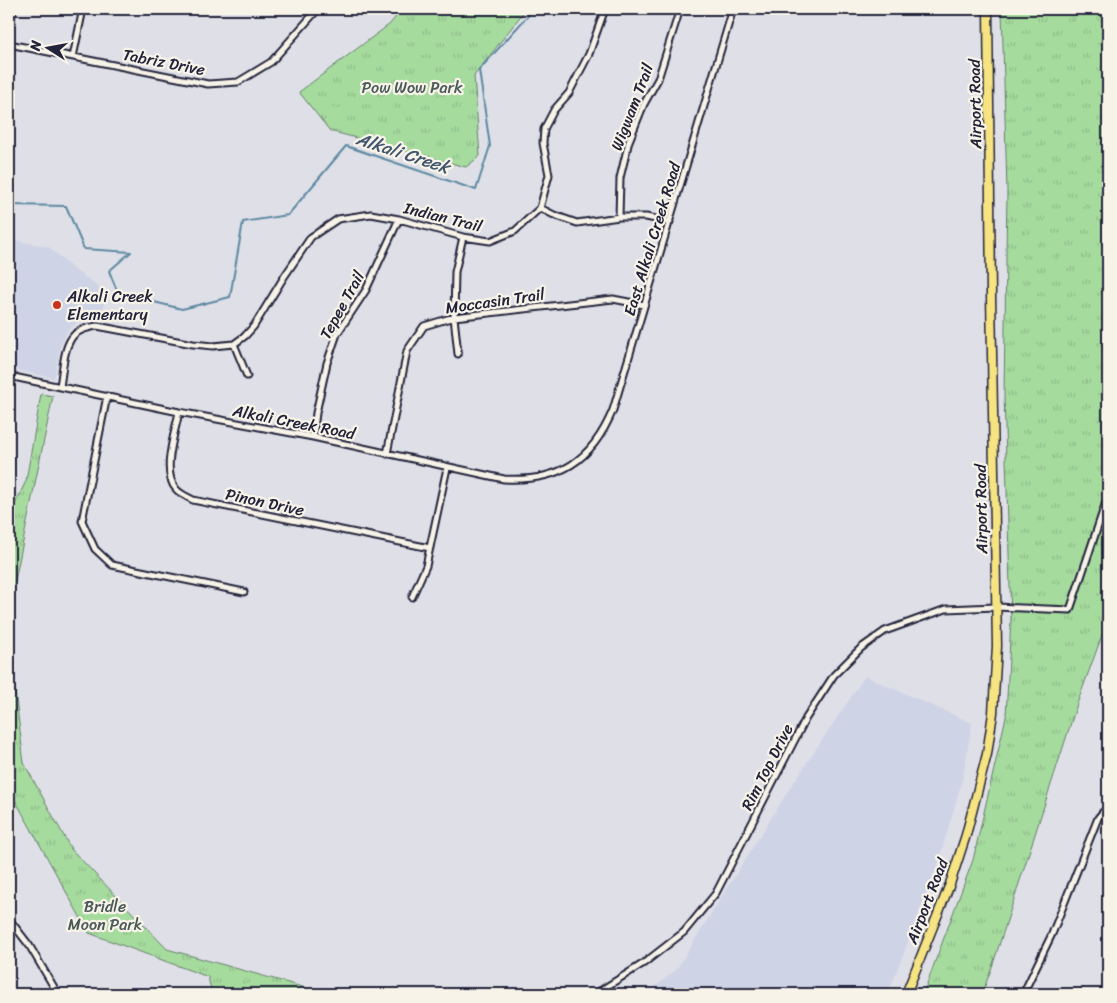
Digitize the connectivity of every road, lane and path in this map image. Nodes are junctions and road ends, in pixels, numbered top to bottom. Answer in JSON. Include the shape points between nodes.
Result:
{"nodes":[{"id":1,"x":13,"y":9,"type":"edge"},
{"id":2,"x":83,"y":9,"type":"edge"},
{"id":3,"x":318,"y":9,"type":"edge"},
{"id":4,"x":605,"y":9,"type":"edge"},
{"id":5,"x":680,"y":9,"type":"edge"},
{"id":6,"x":733,"y":9,"type":"edge"},
{"id":7,"x":988,"y":9,"type":"edge"},
{"id":8,"x":9,"y":28,"type":"edge"},
{"id":9,"x":9,"y":44,"type":"edge"},
{"id":10,"x":73,"y":57,"type":"junction"},
{"id":11,"x":540,"y":208,"type":"junction"},
{"id":12,"x":619,"y":217,"type":"junction"},
{"id":13,"x":399,"y":219,"type":"junction"},
{"id":14,"x":670,"y":222,"type":"junction"},
{"id":15,"x":463,"y":238,"type":"junction"},
{"id":16,"x":644,"y":305,"type":"junction"},
{"id":17,"x":454,"y":317,"type":"junction"},
{"id":18,"x":234,"y":344,"type":"junction"},
{"id":19,"x":458,"y":354,"type":"dead end"},
{"id":20,"x":9,"y":376,"type":"edge"},
{"id":21,"x":247,"y":376,"type":"dead end"},
{"id":22,"x":60,"y":386,"type":"junction"},
{"id":23,"x":107,"y":396,"type":"junction"},
{"id":24,"x":179,"y":412,"type":"junction"},
{"id":25,"x":313,"y":437,"type":"junction"},
{"id":26,"x":387,"y":454,"type":"junction"},
{"id":27,"x":573,"y":464,"type":"joint"},
{"id":28,"x":447,"y":468,"type":"junction"},
{"id":29,"x":1108,"y":496,"type":"edge"},
{"id":30,"x":430,"y":548,"type":"junction"},
{"id":31,"x":244,"y":592,"type":"dead end"},
{"id":32,"x":412,"y":597,"type":"dead end"},
{"id":33,"x":996,"y":608,"type":"junction"},
{"id":34,"x":1108,"y":810,"type":"edge"},
{"id":35,"x":9,"y":919,"type":"edge"},
{"id":36,"x":58,"y":994,"type":"edge"},
{"id":37,"x":595,"y":994,"type":"edge"},
{"id":38,"x":906,"y":994,"type":"edge"},
{"id":39,"x":1023,"y":994,"type":"edge"}],
"edges":[{"from":1,"to":8,"type":"street"},
{"from":2,"to":10,"type":"street"},
{"from":3,"to":10,"type":"street","name":"Tabriz Drive","via":[[271,62],[238,82],[208,84]]},
{"from":4,"to":11,"type":"street","via":[[589,54],[544,129],[549,175]]},
{"from":5,"to":12,"type":"street","name":"Wigwam Trail","via":[[658,79],[629,141],[620,178]]},
{"from":6,"to":14,"type":"street","name":"East Alkali Creek Road"},
{"from":7,"to":33,"type":"highway","name":"Airport Road"},
{"from":9,"to":10,"type":"street","name":"Tabriz Drive"},
{"from":11,"to":12,"type":"street","via":[[576,222]]},
{"from":11,"to":15,"type":"street","name":"Indian Trail","via":[[515,231],[490,241]]},
{"from":12,"to":14,"type":"street","via":[[646,217]]},
{"from":13,"to":15,"type":"street","name":"Indian Trail"},
{"from":13,"to":18,"type":"street","name":"Indian Trail","via":[[371,214],[338,219],[311,237],[254,326]]},
{"from":13,"to":25,"type":"street","name":"Tepee Trail","via":[[366,290],[337,334],[327,363]]},
{"from":14,"to":16,"type":"street","name":"East Alkali Creek Road"},
{"from":15,"to":17,"type":"street","via":[[455,272]]},
{"from":16,"to":17,"type":"street","name":"Moccasin Trail","via":[[613,299]]},
{"from":16,"to":27,"type":"street","name":"East Alkali Creek Road","via":[[605,429]]},
{"from":17,"to":19,"type":"street"},
{"from":17,"to":26,"type":"street","name":"Moccasin Trail","via":[[424,326],[407,352]]},
{"from":18,"to":21,"type":"street"},
{"from":18,"to":22,"type":"street","via":[[193,344],[97,326],[86,328],[75,334],[67,346]]},
{"from":20,"to":22,"type":"street","name":"Alkali Creek Road"},
{"from":22,"to":23,"type":"street","name":"Alkali Creek Road"},
{"from":23,"to":24,"type":"street","name":"Alkali Creek Road"},
{"from":23,"to":31,"type":"street","via":[[82,521],[95,549],[112,565]]},
{"from":24,"to":25,"type":"street","name":"Alkali Creek Road"},
{"from":24,"to":30,"type":"street","name":"Pinon Drive","via":[[169,460],[170,479],[176,490],[193,500]]},
{"from":25,"to":26,"type":"street","name":"Alkali Creek Road"},
{"from":26,"to":28,"type":"street","name":"Alkali Creek Road"},
{"from":27,"to":28,"type":"street","name":"Alkali Creek Road","via":[[542,478],[524,480]]},
{"from":28,"to":30,"type":"street"},
{"from":29,"to":33,"type":"street","name":"Rim Top Drive","via":[[1070,610]]},
{"from":30,"to":32,"type":"street"},
{"from":33,"to":37,"type":"street","name":"Rim Top Drive","via":[[946,610],[884,631],[861,648],[834,676],[806,718],[716,893],[684,932],[644,963]]},
{"from":33,"to":38,"type":"highway","name":"Airport Road","via":[[994,703],[987,754],[950,884]]},
{"from":34,"to":39,"type":"street","via":[[1098,818],[1052,934]]},
{"from":35,"to":36,"type":"street","via":[[29,945]]}]}
